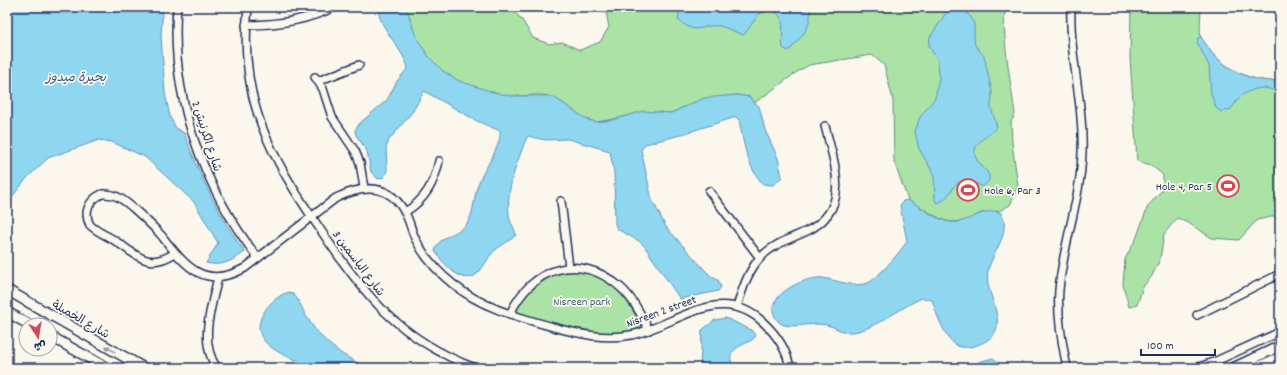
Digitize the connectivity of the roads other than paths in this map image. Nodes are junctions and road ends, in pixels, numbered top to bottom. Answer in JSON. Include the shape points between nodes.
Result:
{"nodes":[{"id":1,"x":177,"y":7,"type":"edge"},
{"id":2,"x":248,"y":7,"type":"edge"},
{"id":3,"x":334,"y":7,"type":"edge"},
{"id":4,"x":1071,"y":7,"type":"edge"},
{"id":5,"x":246,"y":25,"type":"junction"},
{"id":6,"x":359,"y":65,"type":"dead end"},
{"id":7,"x":825,"y":126,"type":"dead end"},
{"id":8,"x":439,"y":161,"type":"dead end"},
{"id":9,"x":364,"y":188,"type":"junction"},
{"id":10,"x":709,"y":191,"type":"dead end"},
{"id":11,"x":561,"y":201,"type":"dead end"},
{"id":12,"x":405,"y":212,"type":"junction"},
{"id":13,"x":311,"y":217,"type":"junction"},
{"id":14,"x":175,"y":253,"type":"junction"},
{"id":15,"x":258,"y":258,"type":"junction"},
{"id":16,"x":760,"y":258,"type":"junction"},
{"id":17,"x":569,"y":267,"type":"junction"},
{"id":18,"x":1280,"y":274,"type":"edge"},
{"id":19,"x":218,"y":277,"type":"junction"},
{"id":20,"x":7,"y":290,"type":"edge"},
{"id":21,"x":737,"y":307,"type":"junction"},
{"id":22,"x":7,"y":312,"type":"edge"},
{"id":23,"x":510,"y":314,"type":"junction"},
{"id":24,"x":1197,"y":315,"type":"dead end"},
{"id":25,"x":18,"y":318,"type":"edge"},
{"id":26,"x":649,"y":330,"type":"junction"},
{"id":27,"x":1280,"y":332,"type":"edge"},
{"id":28,"x":58,"y":340,"type":"edge"},
{"id":29,"x":1280,"y":346,"type":"edge"},
{"id":30,"x":1280,"y":356,"type":"edge"},
{"id":31,"x":107,"y":368,"type":"edge"},
{"id":32,"x":144,"y":368,"type":"edge"},
{"id":33,"x":217,"y":368,"type":"edge"},
{"id":34,"x":475,"y":368,"type":"edge"},
{"id":35,"x":790,"y":368,"type":"edge"},
{"id":36,"x":1067,"y":368,"type":"edge"},
{"id":37,"x":1196,"y":368,"type":"edge"},
{"id":38,"x":1233,"y":368,"type":"edge"},
{"id":39,"x":1255,"y":368,"type":"edge"}],
"edges":[{"from":1,"to":15,"type":"street","name":"شارع الكرنيش 2","via":[[178,72],[190,128],[202,163],[218,196],[236,228]]},
{"from":2,"to":5,"type":"street","name":"شارع الياسمين 3"},
{"from":3,"to":5,"type":"street","via":[[288,22]]},
{"from":4,"to":36,"type":"street","via":[[1071,34],[1083,136],[1079,187],[1059,290],[1060,333]]},
{"from":5,"to":13,"type":"street","name":"شارع الياسمين 3","via":[[249,76],[261,127],[283,174]]},
{"from":6,"to":9,"type":"street","via":[[317,79],[332,117],[355,151],[360,163]]},
{"from":7,"to":16,"type":"street","via":[[837,175],[837,193],[831,210],[814,227],[782,241]]},
{"from":8,"to":12,"type":"street","via":[[436,176],[427,193]]},
{"from":9,"to":12,"type":"street","name":"Nisreen 2 street","via":[[377,189],[388,194]]},
{"from":9,"to":13,"type":"street","name":"Nisreen 2 street","via":[[336,198]]},
{"from":10,"to":16,"type":"street"},
{"from":11,"to":17,"type":"street"},
{"from":12,"to":23,"type":"street","name":"Nisreen 2 street","via":[[416,241],[445,277],[476,299]]},
{"from":13,"to":15,"type":"street","name":"Nisreen 2 street"},
{"from":13,"to":34,"type":"street","name":"شارع الياسمين 3","via":[[356,281],[381,310],[427,344]]},
{"from":14,"to":14,"type":"street","via":[[151,224],[116,196],[102,194],[91,202],[86,214],[90,225],[132,253],[144,259],[158,260]]},
{"from":14,"to":19,"type":"street","via":[[195,271],[206,276]]},
{"from":15,"to":19,"type":"street","name":"Nisreen 2 street","via":[[237,272]]},
{"from":16,"to":21,"type":"street","via":[[749,275]]},
{"from":17,"to":23,"type":"street","via":[[556,269],[533,282],[524,291]]},
{"from":17,"to":26,"type":"street","via":[[597,272],[620,287]]},
{"from":18,"to":24,"type":"street"},
{"from":19,"to":33,"type":"street","via":[[207,336],[211,357]]},
{"from":32,"to":20,"type":"main road","name":"شارع الخميلة","one_way":true},
{"from":21,"to":26,"type":"street","name":"Nisreen 2 street","via":[[700,308]]},
{"from":21,"to":35,"type":"street","name":"Nisreen 2 street","via":[[755,316],[770,329],[785,351]]},
{"from":22,"to":25,"type":"main road"},
{"from":23,"to":26,"type":"street","name":"Nisreen 2 street","via":[[574,333],[602,337],[630,335]]},
{"from":27,"to":37,"type":"street"},
{"from":28,"to":31,"type":"main road"},
{"from":29,"to":38,"type":"main road"},
{"from":30,"to":39,"type":"main road"}]}
